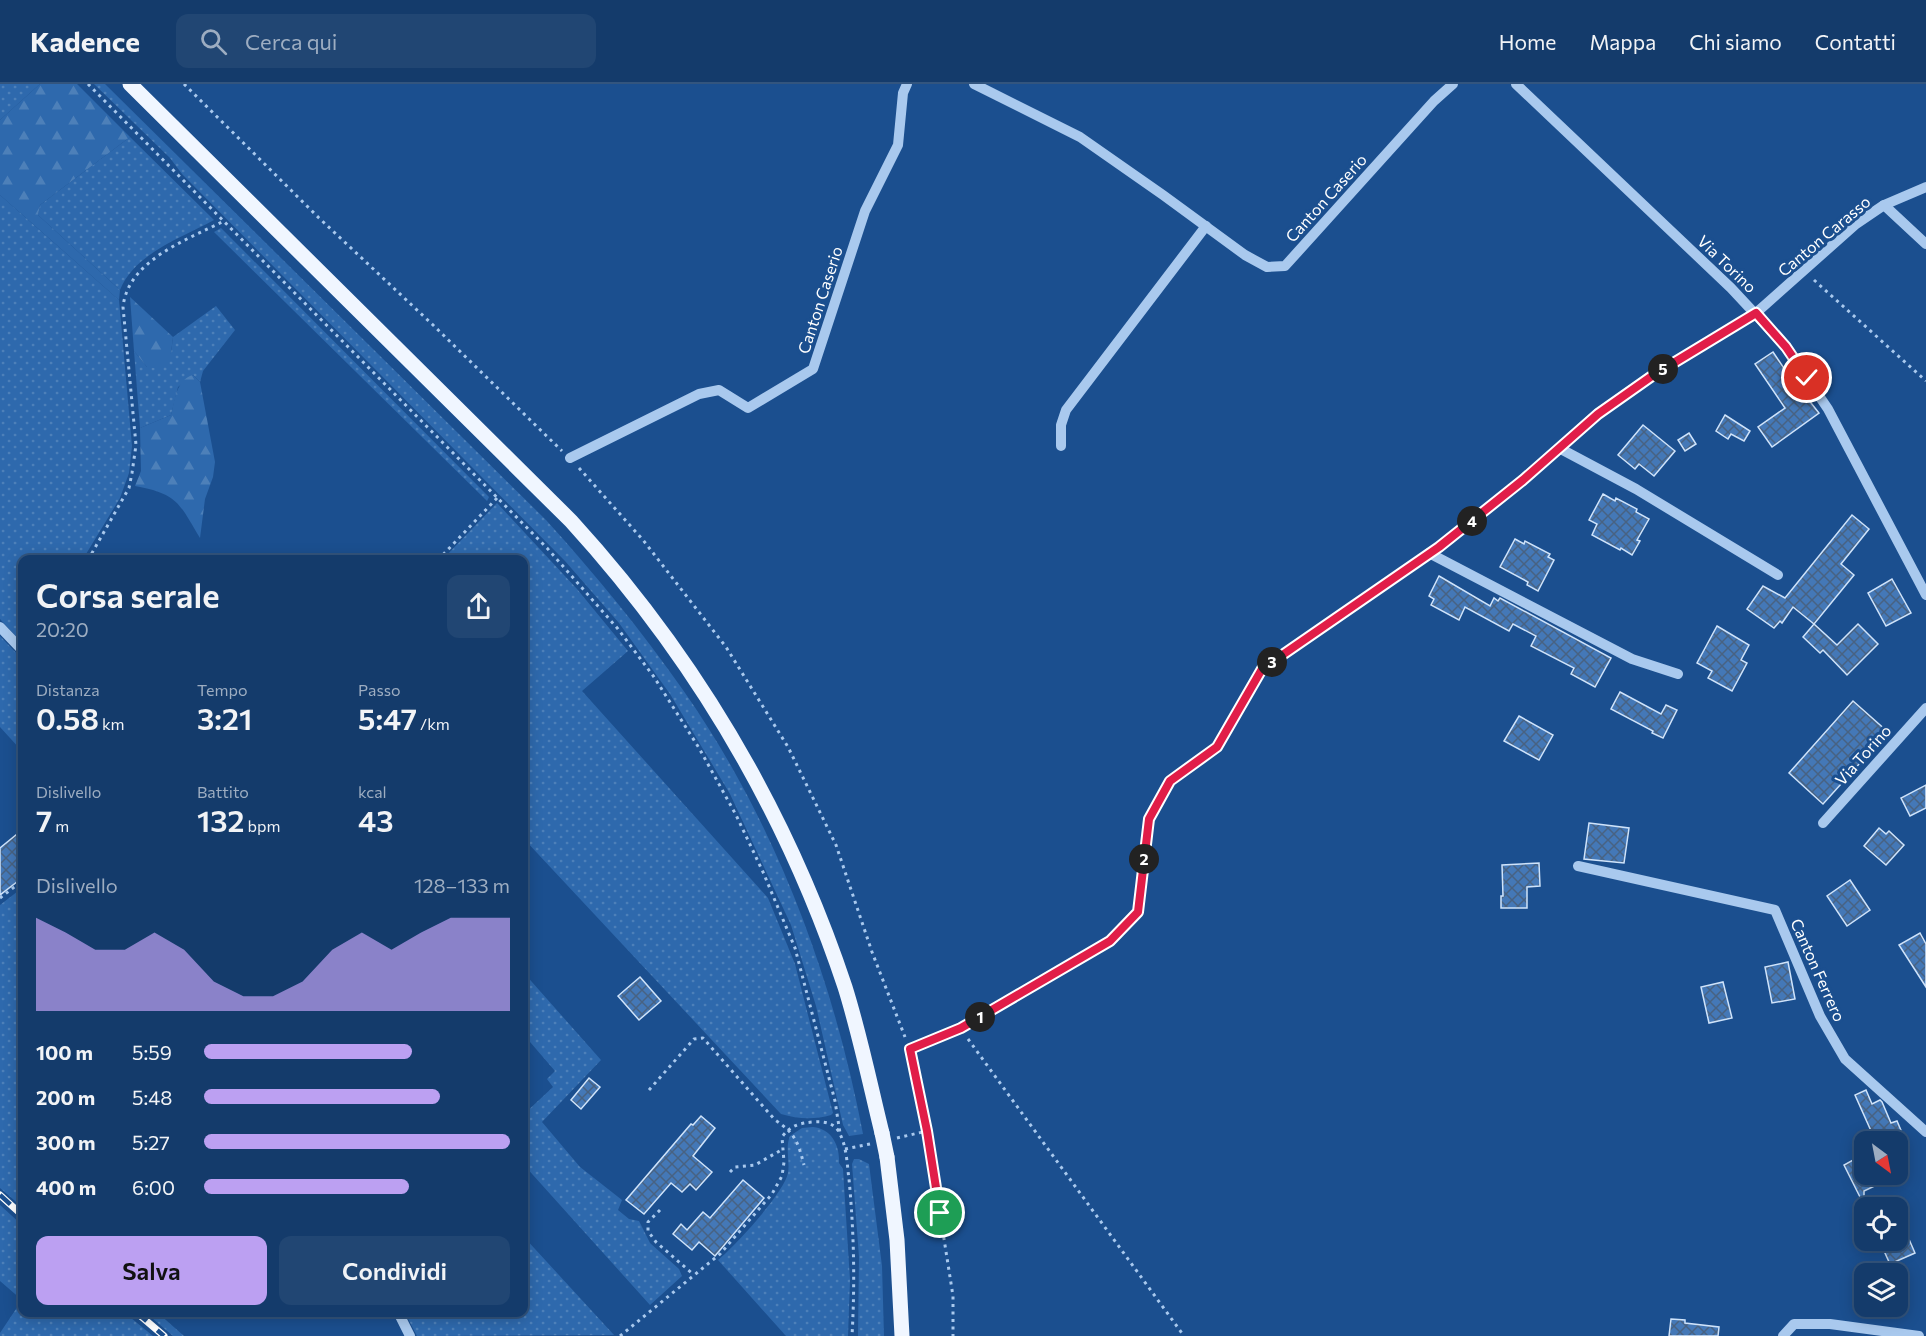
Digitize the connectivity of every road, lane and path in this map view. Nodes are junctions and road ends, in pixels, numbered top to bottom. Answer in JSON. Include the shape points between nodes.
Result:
{"nodes":[{"id":1,"x":88,"y":84,"type":"edge"},
{"id":2,"x":130,"y":84,"type":"edge"},
{"id":3,"x":907,"y":84,"type":"edge"},
{"id":4,"x":974,"y":84,"type":"edge"},
{"id":5,"x":1453,"y":84,"type":"edge"},
{"id":6,"x":1516,"y":84,"type":"edge"},
{"id":7,"x":1926,"y":187,"type":"edge"},
{"id":8,"x":1884,"y":205,"type":"junction"},
{"id":9,"x":224,"y":221,"type":"junction"},
{"id":10,"x":1206,"y":226,"type":"junction"},
{"id":11,"x":1926,"y":244,"type":"edge"},
{"id":12,"x":1804,"y":270,"type":"junction"},
{"id":13,"x":1756,"y":313,"type":"junction"},
{"id":14,"x":1926,"y":381,"type":"edge"},
{"id":15,"x":1061,"y":446,"type":"dead end"},
{"id":16,"x":1558,"y":448,"type":"junction"},
{"id":17,"x":570,"y":459,"type":"dead end"},
{"id":18,"x":498,"y":497,"type":"junction"},
{"id":19,"x":1429,"y":553,"type":"junction"},
{"id":20,"x":91,"y":555,"type":"edge"},
{"id":21,"x":443,"y":555,"type":"edge"},
{"id":22,"x":1778,"y":575,"type":"dead end"},
{"id":23,"x":1926,"y":595,"type":"edge"},
{"id":24,"x":0,"y":627,"type":"edge"},
{"id":25,"x":18,"y":646,"type":"edge"},
{"id":26,"x":1678,"y":674,"type":"dead end"},
{"id":27,"x":1926,"y":708,"type":"edge"},
{"id":28,"x":1823,"y":823,"type":"dead end"},
{"id":29,"x":1578,"y":866,"type":"dead end"},
{"id":30,"x":18,"y":883,"type":"edge"},
{"id":31,"x":0,"y":898,"type":"edge"},
{"id":32,"x":961,"y":1028,"type":"junction"},
{"id":33,"x":910,"y":1049,"type":"joint"},
{"id":34,"x":649,"y":1090,"type":"dead end"},
{"id":35,"x":788,"y":1128,"type":"junction"},
{"id":36,"x":1926,"y":1132,"type":"edge"},
{"id":37,"x":840,"y":1133,"type":"junction"},
{"id":38,"x":783,"y":1149,"type":"junction"},
{"id":39,"x":804,"y":1165,"type":"dead end"},
{"id":40,"x":730,"y":1172,"type":"dead end"},
{"id":41,"x":660,"y":1210,"type":"dead end"},
{"id":42,"x":694,"y":1275,"type":"junction"},
{"id":43,"x":400,"y":1317,"type":"edge"},
{"id":44,"x":410,"y":1336,"type":"edge"},
{"id":45,"x":620,"y":1336,"type":"edge"},
{"id":46,"x":852,"y":1336,"type":"edge"},
{"id":47,"x":902,"y":1336,"type":"edge"},
{"id":48,"x":953,"y":1336,"type":"edge"},
{"id":49,"x":1184,"y":1336,"type":"edge"},
{"id":50,"x":1783,"y":1336,"type":"edge"},
{"id":51,"x":1919,"y":1336,"type":"edge"}],
"edges":[{"from":1,"to":9,"type":"path"},
{"from":2,"to":47,"type":"main road","bridge":true,"via":[[571,521],[633,592],[725,724],[803,876],[846,989],[887,1157],[897,1240]]},
{"from":3,"to":17,"type":"street","name":"Canton Caserio","via":[[898,145],[865,211],[813,369],[748,408],[719,390],[699,394]]},
{"from":4,"to":10,"type":"street","name":"Canton Caserio","via":[[1080,137]]},
{"from":5,"to":10,"type":"street","name":"Canton Caserio","via":[[1434,100],[1285,266],[1267,267]]},
{"from":6,"to":13,"type":"street","name":"Via Torino"},
{"from":7,"to":8,"type":"street","name":"Canton Carasso"},
{"from":8,"to":11,"type":"street","name":"Canton Carasso"},
{"from":8,"to":12,"type":"street","name":"Canton Carasso"},
{"from":9,"to":18,"type":"path"},
{"from":9,"to":20,"type":"path","via":[[164,253],[130,282],[125,294],[136,445],[129,488]]},
{"from":10,"to":15,"type":"street","via":[[1066,410],[1061,424]]},
{"from":12,"to":13,"type":"street","name":"Canton Carasso"},
{"from":12,"to":14,"type":"path"},
{"from":13,"to":16,"type":"street","name":"Canton Carasso","via":[[1652,376]]},
{"from":13,"to":23,"type":"street","name":"Via Torino","via":[[1786,347],[1828,409]]},
{"from":16,"to":19,"type":"street","name":"Canton Carasso"},
{"from":16,"to":22,"type":"street","via":[[1636,489]]},
{"from":18,"to":21,"type":"path"},
{"from":18,"to":37,"type":"path","via":[[618,629],[654,677],[731,805],[795,948]]},
{"from":19,"to":26,"type":"street","via":[[1632,659]]},
{"from":19,"to":32,"type":"street","name":"Canton Carasso","via":[[1262,669],[1217,747],[1170,781],[1149,819],[1138,912],[1110,941]]},
{"from":24,"to":25,"type":"street"},
{"from":27,"to":28,"type":"street","name":"Via Torino"},
{"from":29,"to":36,"type":"street","name":"Canton Ferrero","via":[[1775,910],[1820,1016],[1845,1059]]},
{"from":30,"to":31,"type":"path"},
{"from":32,"to":33,"type":"street","name":"Canton Carasso"},
{"from":32,"to":49,"type":"path"},
{"from":33,"to":48,"type":"path","via":[[927,1131],[952,1296]]},
{"from":34,"to":35,"type":"path","via":[[694,1039],[703,1038],[775,1120]]},
{"from":35,"to":37,"type":"path","via":[[821,1122],[831,1124]]},
{"from":35,"to":38,"type":"path","via":[[782,1137]]},
{"from":35,"to":39,"type":"path"},
{"from":37,"to":46,"type":"path","via":[[853,1222]]},
{"from":38,"to":40,"type":"path","via":[[754,1165],[735,1167]]},
{"from":38,"to":42,"type":"path","via":[[782,1176],[772,1194],[720,1254]]},
{"from":41,"to":42,"type":"path","via":[[648,1222],[648,1231]]},
{"from":42,"to":45,"type":"path"},
{"from":43,"to":44,"type":"street"},
{"from":50,"to":51,"type":"street","via":[[1794,1323],[1830,1323]]}]}
